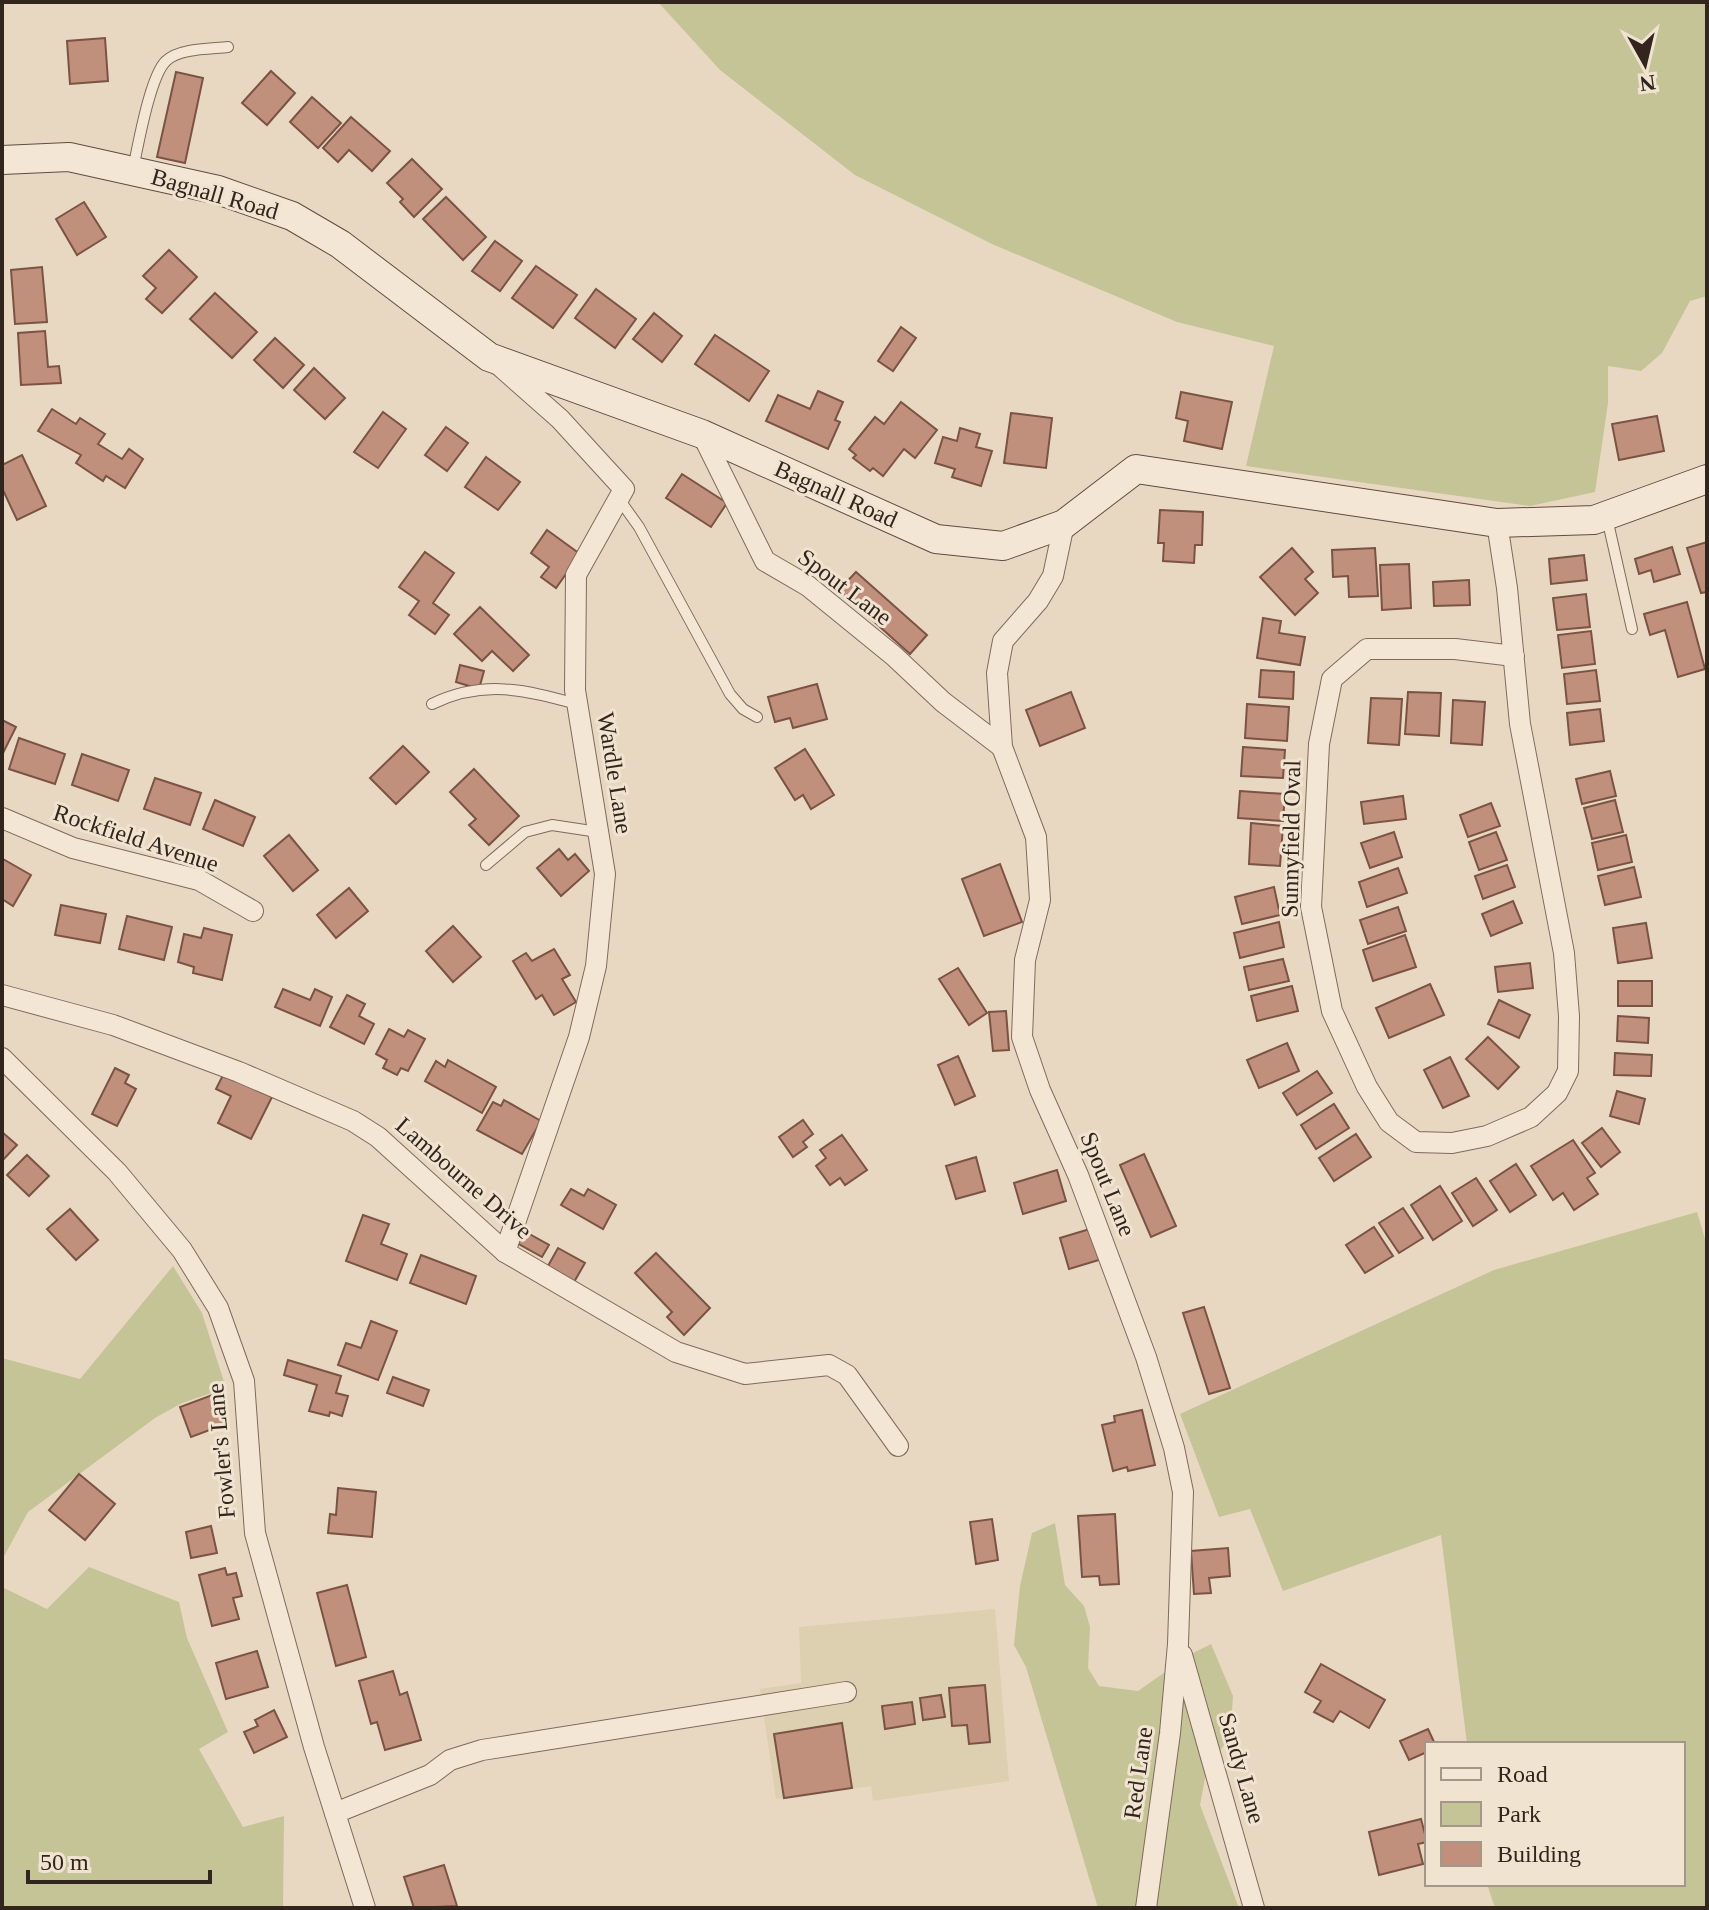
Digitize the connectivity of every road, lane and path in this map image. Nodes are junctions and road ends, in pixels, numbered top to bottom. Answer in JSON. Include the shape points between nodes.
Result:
{"nodes":[{"id":1,"x":228,"y":47,"type":"dead end"},
{"id":2,"x":2,"y":160,"type":"edge"},
{"id":3,"x":133,"y":171,"type":"junction"},
{"id":4,"x":489,"y":357,"type":"junction"},
{"id":5,"x":702,"y":434,"type":"junction"},
{"id":6,"x":1707,"y":479,"type":"edge"},
{"id":7,"x":619,"y":499,"type":"junction"},
{"id":8,"x":1607,"y":516,"type":"junction"},
{"id":9,"x":1497,"y":523,"type":"junction"},
{"id":10,"x":1064,"y":524,"type":"junction"},
{"id":11,"x":1632,"y":629,"type":"dead end"},
{"id":12,"x":1514,"y":656,"type":"junction"},
{"id":13,"x":432,"y":704,"type":"dead end"},
{"id":14,"x":577,"y":704,"type":"junction"},
{"id":15,"x":757,"y":717,"type":"dead end"},
{"id":16,"x":1002,"y":747,"type":"junction"},
{"id":17,"x":2,"y":818,"type":"edge"},
{"id":18,"x":598,"y":832,"type":"junction"},
{"id":19,"x":486,"y":865,"type":"dead end"},
{"id":20,"x":253,"y":911,"type":"dead end"},
{"id":21,"x":2,"y":995,"type":"edge"},
{"id":22,"x":2,"y":1058,"type":"edge"},
{"id":23,"x":505,"y":1252,"type":"junction"},
{"id":24,"x":898,"y":1446,"type":"dead end"},
{"id":25,"x":1178,"y":1644,"type":"junction"},
{"id":26,"x":846,"y":1692,"type":"dead end"},
{"id":27,"x":335,"y":1813,"type":"junction"},
{"id":28,"x":365,"y":1908,"type":"edge"},
{"id":29,"x":1146,"y":1908,"type":"edge"},
{"id":30,"x":1254,"y":1908,"type":"edge"}],
"edges":[{"from":1,"to":3,"type":"lane","via":[[166,61],[142,125]]},
{"from":2,"to":3,"type":"street","name":"Bagnall Road","via":[[69,157]]},
{"from":3,"to":4,"type":"street","name":"Bagnall Road","via":[[218,190],[292,216],[340,244]]},
{"from":4,"to":5,"type":"street","name":"Bagnall Road"},
{"from":4,"to":7,"type":"street","via":[[560,419],[624,489]]},
{"from":5,"to":10,"type":"street","name":"Bagnall Road","via":[[936,539],[1003,546]]},
{"from":5,"to":16,"type":"street","name":"Spout Lane","via":[[765,561],[808,586]]},
{"from":6,"to":8,"type":"street","name":"Bagnall Road"},
{"from":7,"to":14,"type":"street","name":"Wardle Lane","via":[[576,575]]},
{"from":7,"to":15,"type":"lane","via":[[730,694]]},
{"from":8,"to":9,"type":"street","name":"Bagnall Road"},
{"from":8,"to":11,"type":"lane"},
{"from":9,"to":10,"type":"street","name":"Bagnall Road","via":[[1136,469]]},
{"from":9,"to":12,"type":"street","name":"Sunnyfield Oval"},
{"from":10,"to":16,"type":"street","name":"Spout Lane","via":[[1053,576],[1003,641],[997,673]]},
{"from":12,"to":12,"type":"street","name":"Sunnyfield Oval","via":[[1455,649],[1367,649],[1332,679],[1322,731],[1311,907],[1332,1011],[1389,1122],[1416,1142],[1475,1139],[1531,1117],[1557,1093],[1568,1071],[1564,953],[1530,786]]},
{"from":13,"to":14,"type":"lane","via":[[495,688]]},
{"from":14,"to":18,"type":"street","name":"Wardle Lane"},
{"from":16,"to":25,"type":"street","name":"Spout Lane","via":[[1036,837],[1040,900],[1025,960],[1022,1037],[1084,1189],[1174,1448],[1183,1492]]},
{"from":17,"to":20,"type":"street","name":"Rockfield Avenue","via":[[73,848],[199,880]]},
{"from":18,"to":19,"type":"lane","via":[[552,825],[525,832]]},
{"from":18,"to":23,"type":"street","name":"Wardle Lane","via":[[605,874],[596,966],[579,1037]]},
{"from":21,"to":23,"type":"street","name":"Lambourne Drive","via":[[113,1025],[353,1121],[378,1137]]},
{"from":22,"to":27,"type":"street","name":"Fowler's Lane","via":[[117,1172],[182,1250],[218,1308],[244,1381],[255,1533]]},
{"from":23,"to":24,"type":"street","name":"Lambourne Drive","via":[[676,1352],[745,1374],[829,1365],[847,1375]]},
{"from":25,"to":29,"type":"street","name":"Red Lane"},
{"from":25,"to":30,"type":"street","name":"Sandy Lane"},
{"from":26,"to":27,"type":"street","via":[[482,1750]]},
{"from":27,"to":28,"type":"street","name":"Fowler's Lane"}]}
